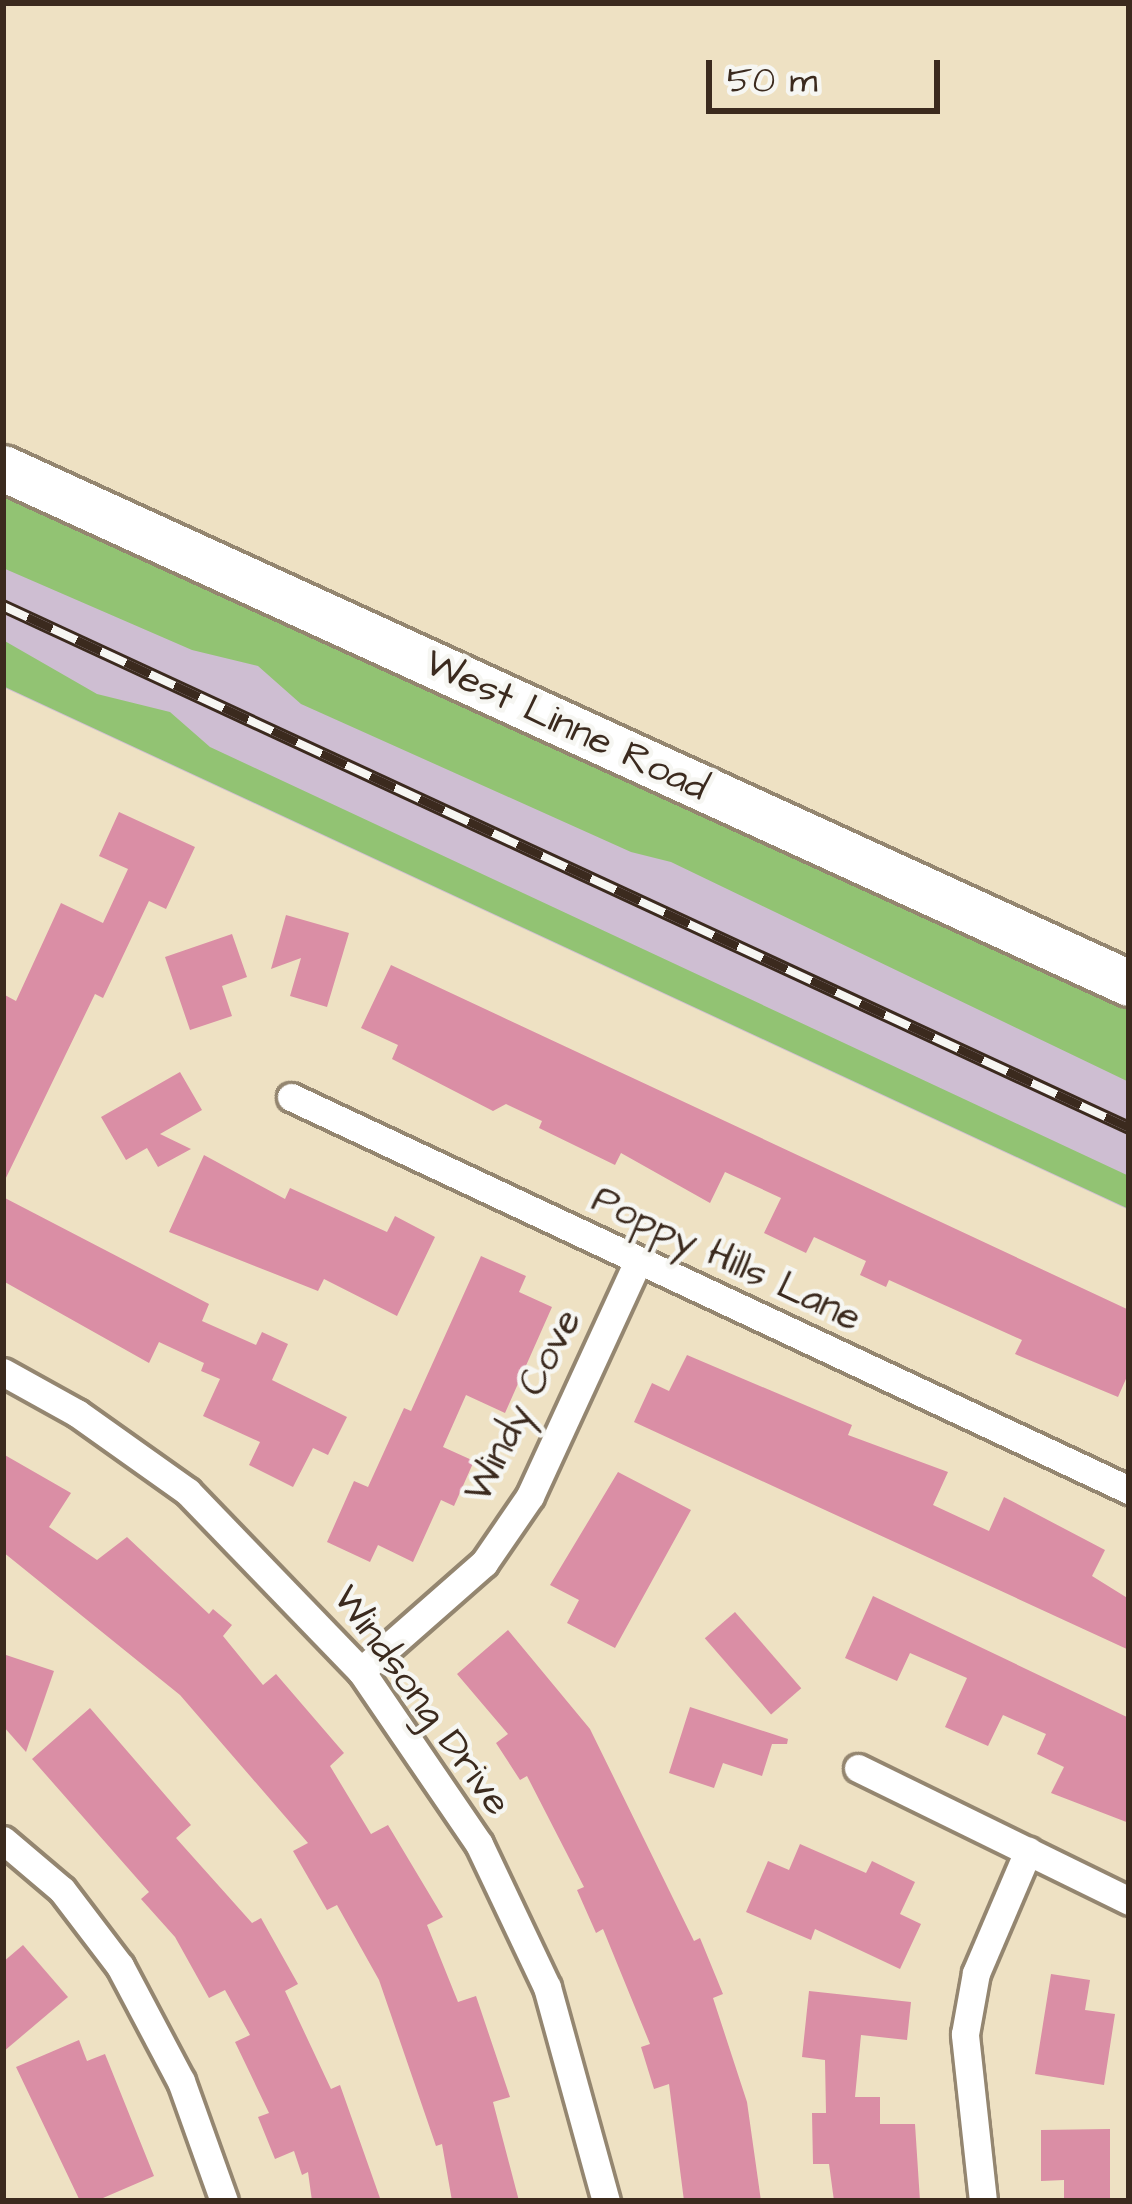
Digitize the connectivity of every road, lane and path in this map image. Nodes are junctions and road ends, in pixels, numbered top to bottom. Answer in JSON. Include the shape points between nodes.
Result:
{"nodes":[{"id":1,"x":3,"y":468,"type":"edge"},
{"id":2,"x":1129,"y":983,"type":"edge"},
{"id":3,"x":291,"y":1097,"type":"dead end"},
{"id":4,"x":638,"y":1263,"type":"junction"},
{"id":5,"x":3,"y":1372,"type":"edge"},
{"id":6,"x":1129,"y":1490,"type":"edge"},
{"id":7,"x":361,"y":1671,"type":"junction"},
{"id":8,"x":858,"y":1768,"type":"dead end"},
{"id":9,"x":3,"y":1840,"type":"edge"},
{"id":10,"x":1028,"y":1851,"type":"junction"},
{"id":11,"x":1129,"y":1901,"type":"edge"},
{"id":12,"x":224,"y":2201,"type":"edge"},
{"id":13,"x":606,"y":2201,"type":"edge"},
{"id":14,"x":983,"y":2201,"type":"edge"}],
"edges":[{"from":1,"to":2,"type":"main road","name":"West Linne Road"},
{"from":3,"to":4,"type":"street","name":"Poppy Hills Lane"},
{"from":4,"to":6,"type":"street","name":"Poppy Hills Lane"},
{"from":4,"to":7,"type":"street","name":"Windy Cove","via":[[530,1496],[484,1563]]},
{"from":5,"to":7,"type":"street","name":"Windsong Drive","via":[[188,1492]]},
{"from":7,"to":13,"type":"street","name":"Windsong Drive","via":[[479,1844],[547,1987]]},
{"from":8,"to":10,"type":"street"},
{"from":9,"to":12,"type":"street","via":[[62,1890],[120,1966],[181,2081]]},
{"from":10,"to":11,"type":"street"},
{"from":10,"to":14,"type":"street","via":[[976,1973],[965,2034]]}]}
